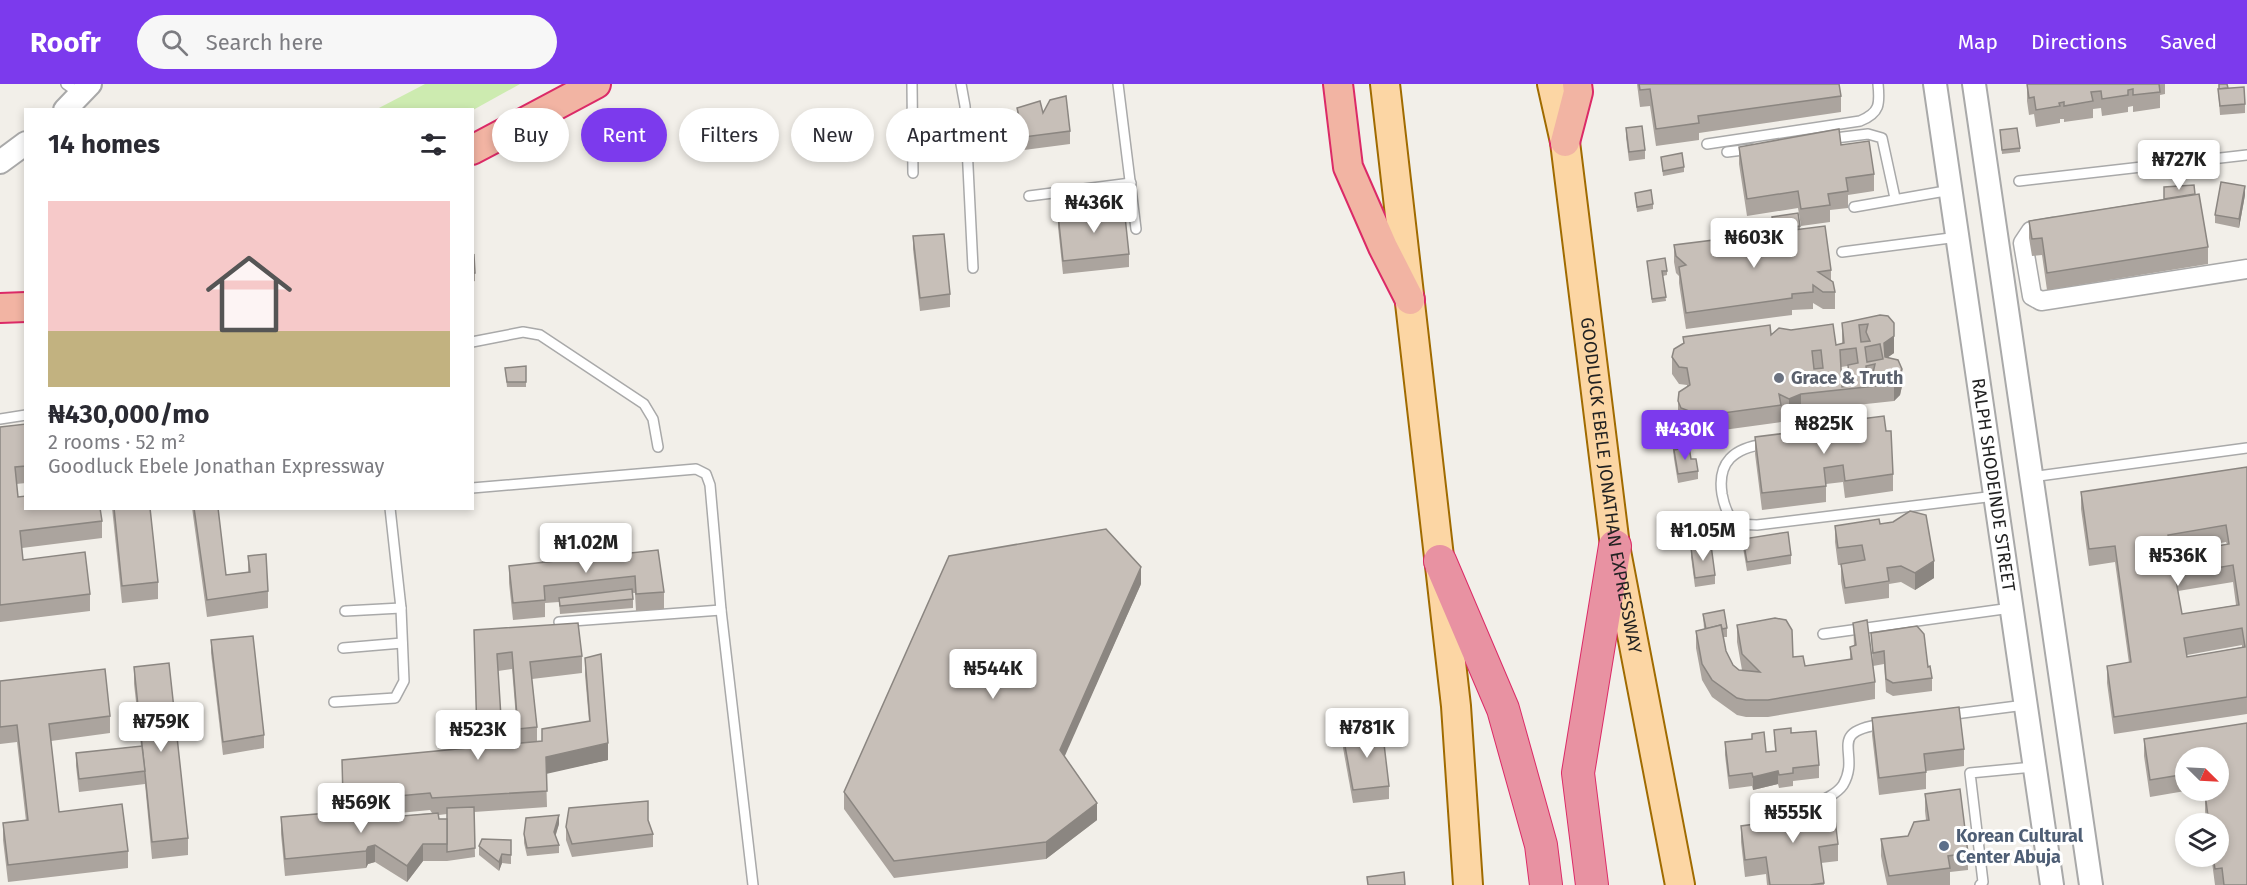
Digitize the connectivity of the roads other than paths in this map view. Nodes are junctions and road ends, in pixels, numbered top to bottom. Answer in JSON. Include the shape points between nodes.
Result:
{"nodes":[{"id":1,"x":596,"y":84,"type":"edge"},
{"id":2,"x":912,"y":84,"type":"edge"},
{"id":3,"x":961,"y":84,"type":"edge"},
{"id":4,"x":1118,"y":84,"type":"edge"},
{"id":5,"x":1338,"y":84,"type":"edge"},
{"id":6,"x":1385,"y":84,"type":"edge"},
{"id":7,"x":1552,"y":84,"type":"edge"},
{"id":8,"x":1577,"y":84,"type":"edge"},
{"id":9,"x":1878,"y":84,"type":"edge"},
{"id":10,"x":1935,"y":84,"type":"edge"},
{"id":11,"x":1974,"y":84,"type":"edge"},
{"id":12,"x":1821,"y":140,"type":"edge"},
{"id":13,"x":1565,"y":142,"type":"junction"},
{"id":14,"x":24,"y":144,"type":"edge"},
{"id":15,"x":1707,"y":144,"type":"dead end"},
{"id":16,"x":1762,"y":147,"type":"edge"},
{"id":17,"x":474,"y":149,"type":"edge"},
{"id":18,"x":1727,"y":152,"type":"dead end"},
{"id":19,"x":2247,"y":154,"type":"edge"},
{"id":20,"x":0,"y":162,"type":"edge"},
{"id":21,"x":913,"y":172,"type":"dead end"},
{"id":22,"x":2019,"y":181,"type":"dead end"},
{"id":23,"x":1131,"y":183,"type":"junction"},
{"id":24,"x":1950,"y":190,"type":"junction"},
{"id":25,"x":1029,"y":196,"type":"dead end"},
{"id":26,"x":1895,"y":198,"type":"junction"},
{"id":27,"x":1854,"y":207,"type":"dead end"},
{"id":28,"x":2076,"y":222,"type":"edge"},
{"id":29,"x":1136,"y":230,"type":"dead end"},
{"id":30,"x":1958,"y":237,"type":"junction"},
{"id":31,"x":1842,"y":252,"type":"dead end"},
{"id":32,"x":973,"y":268,"type":"dead end"},
{"id":33,"x":2247,"y":269,"type":"edge"},
{"id":34,"x":1410,"y":300,"type":"junction"},
{"id":35,"x":474,"y":342,"type":"edge"},
{"id":36,"x":24,"y":415,"type":"edge"},
{"id":37,"x":0,"y":419,"type":"edge"},
{"id":38,"x":1773,"y":442,"type":"edge"},
{"id":39,"x":658,"y":447,"type":"dead end"},
{"id":40,"x":2247,"y":448,"type":"edge"},
{"id":41,"x":2031,"y":477,"type":"junction"},
{"id":42,"x":474,"y":488,"type":"edge"},
{"id":43,"x":1995,"y":496,"type":"junction"},
{"id":44,"x":390,"y":510,"type":"edge"},
{"id":45,"x":1615,"y":546,"type":"junction"},
{"id":46,"x":1440,"y":561,"type":"junction"},
{"id":47,"x":401,"y":608,"type":"junction"},
{"id":48,"x":2011,"y":608,"type":"junction"},
{"id":49,"x":721,"y":610,"type":"junction"},
{"id":50,"x":345,"y":611,"type":"dead end"},
{"id":51,"x":559,"y":622,"type":"edge"},
{"id":52,"x":1823,"y":634,"type":"dead end"},
{"id":53,"x":402,"y":643,"type":"junction"},
{"id":54,"x":344,"y":648,"type":"dead end"},
{"id":55,"x":334,"y":702,"type":"dead end"},
{"id":56,"x":2025,"y":705,"type":"junction"},
{"id":57,"x":1933,"y":717,"type":"edge"},
{"id":58,"x":1898,"y":722,"type":"edge"},
{"id":59,"x":2033,"y":767,"type":"junction"},
{"id":60,"x":1793,"y":815,"type":"edge"},
{"id":61,"x":753,"y":885,"type":"edge"},
{"id":62,"x":1468,"y":885,"type":"edge"},
{"id":63,"x":1546,"y":885,"type":"edge"},
{"id":64,"x":1592,"y":885,"type":"edge"},
{"id":65,"x":1680,"y":885,"type":"edge"},
{"id":66,"x":1980,"y":885,"type":"edge"},
{"id":67,"x":2052,"y":885,"type":"edge"},
{"id":68,"x":2091,"y":885,"type":"edge"}],
"edges":[{"from":1,"to":17,"type":"highway"},
{"from":2,"to":21,"type":"lane"},
{"from":3,"to":32,"type":"lane"},
{"from":4,"to":23,"type":"lane"},
{"from":5,"to":34,"type":"highway","via":[[1348,167]]},
{"from":6,"to":34,"type":"main road"},
{"from":7,"to":13,"type":"main road","name":"GOODLUCK EBELE JONATHAN EXPRESSWAY"},
{"from":8,"to":13,"type":"highway"},
{"from":9,"to":15,"type":"lane","via":[[1878,109],[1860,121]]},
{"from":10,"to":24,"type":"street","name":"RALPH SHODEINDE STREET"},
{"from":11,"to":41,"type":"street"},
{"from":12,"to":26,"type":"lane","via":[[1868,134],[1882,138]]},
{"from":13,"to":45,"type":"main road","name":"GOODLUCK EBELE JONATHAN EXPRESSWAY"},
{"from":14,"to":20,"type":"street"},
{"from":16,"to":18,"type":"lane"},
{"from":19,"to":22,"type":"lane"},
{"from":23,"to":25,"type":"lane"},
{"from":23,"to":29,"type":"lane"},
{"from":24,"to":26,"type":"lane"},
{"from":24,"to":30,"type":"street","name":"RALPH SHODEINDE STREET"},
{"from":26,"to":27,"type":"lane"},
{"from":28,"to":33,"type":"street","via":[[2026,235],[2023,243],[2032,296],[2036,299]]},
{"from":30,"to":31,"type":"lane"},
{"from":30,"to":43,"type":"street","name":"RALPH SHODEINDE STREET"},
{"from":34,"to":46,"type":"main road"},
{"from":35,"to":39,"type":"lane","via":[[523,332],[549,339],[644,404]]},
{"from":36,"to":37,"type":"lane"},
{"from":38,"to":43,"type":"lane","via":[[1752,445],[1728,459],[1722,468],[1724,501],[1736,524],[1757,525]]},
{"from":40,"to":41,"type":"lane"},
{"from":41,"to":68,"type":"street"},
{"from":42,"to":49,"type":"lane","via":[[696,469],[706,474],[710,485]]},
{"from":43,"to":48,"type":"street","name":"RALPH SHODEINDE STREET"},
{"from":44,"to":47,"type":"lane"},
{"from":45,"to":64,"type":"highway","via":[[1578,773]]},
{"from":45,"to":65,"type":"main road","name":"GOODLUCK EBELE JONATHAN EXPRESSWAY"},
{"from":46,"to":62,"type":"main road","via":[[1456,706]]},
{"from":46,"to":63,"type":"highway","via":[[1503,709],[1541,845]]},
{"from":47,"to":50,"type":"lane"},
{"from":47,"to":53,"type":"lane"},
{"from":48,"to":52,"type":"lane"},
{"from":48,"to":56,"type":"street","name":"RALPH SHODEINDE STREET"},
{"from":49,"to":51,"type":"lane"},
{"from":49,"to":61,"type":"lane"},
{"from":53,"to":54,"type":"lane"},
{"from":53,"to":55,"type":"lane","via":[[404,681],[395,698]]},
{"from":56,"to":57,"type":"lane"},
{"from":56,"to":59,"type":"street","name":"RALPH SHODEINDE STREET"},
{"from":58,"to":60,"type":"lane","via":[[1853,732],[1842,786]]},
{"from":59,"to":66,"type":"lane","via":[[1970,773],[1983,882]]},
{"from":59,"to":67,"type":"street","name":"RALPH SHODEINDE STREET"}]}
